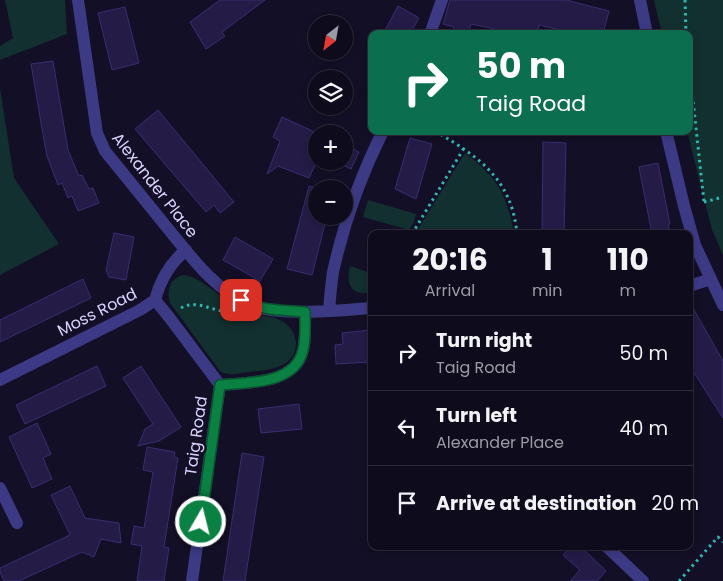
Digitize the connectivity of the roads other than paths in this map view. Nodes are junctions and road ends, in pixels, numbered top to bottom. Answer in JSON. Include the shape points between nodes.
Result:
{"nodes":[{"id":1,"x":78,"y":0,"type":"edge"},
{"id":2,"x":442,"y":0,"type":"edge"},
{"id":3,"x":640,"y":0,"type":"edge"},
{"id":4,"x":431,"y":30,"type":"edge"},
{"id":5,"x":646,"y":30,"type":"edge"},
{"id":6,"x":380,"y":135,"type":"edge"},
{"id":7,"x":667,"y":135,"type":"edge"},
{"id":8,"x":691,"y":230,"type":"edge"},
{"id":9,"x":693,"y":238,"type":"edge"},
{"id":10,"x":186,"y":250,"type":"junction"},
{"id":11,"x":711,"y":279,"type":"junction"},
{"id":12,"x":693,"y":285,"type":"edge"},
{"id":13,"x":154,"y":300,"type":"junction"},
{"id":14,"x":723,"y":305,"type":"edge"},
{"id":15,"x":368,"y":308,"type":"edge"},
{"id":16,"x":329,"y":310,"type":"junction"},
{"id":17,"x":305,"y":312,"type":"junction"},
{"id":18,"x":0,"y":380,"type":"edge"},
{"id":19,"x":220,"y":385,"type":"junction"},
{"id":20,"x":0,"y":488,"type":"edge"},
{"id":21,"x":17,"y":523,"type":"dead end"},
{"id":22,"x":610,"y":550,"type":"edge"},
{"id":23,"x":637,"y":579,"type":"edge"},
{"id":24,"x":192,"y":581,"type":"edge"}],
"edges":[{"from":1,"to":10,"type":"street","name":"Alexander Place","via":[[99,142]]},
{"from":2,"to":4,"type":"street"},
{"from":3,"to":5,"type":"street"},
{"from":6,"to":16,"type":"street","via":[[352,200],[333,273]]},
{"from":7,"to":8,"type":"street"},
{"from":9,"to":11,"type":"street"},
{"from":10,"to":13,"type":"street","name":"Moss Road","via":[[173,262]]},
{"from":10,"to":17,"type":"street","name":"Alexander Place","via":[[231,295],[251,305]]},
{"from":11,"to":12,"type":"street"},
{"from":11,"to":14,"type":"street"},
{"from":13,"to":18,"type":"street","name":"Moss Road"},
{"from":13,"to":19,"type":"street","name":"Taig Road"},
{"from":15,"to":16,"type":"street","name":"Alexander Place"},
{"from":16,"to":17,"type":"street","name":"Alexander Place"},
{"from":17,"to":19,"type":"street","name":"Taig Road","via":[[303,352],[290,371],[278,378]]},
{"from":19,"to":24,"type":"street","name":"Taig Road"},
{"from":20,"to":21,"type":"street"},
{"from":22,"to":23,"type":"street"}]}
